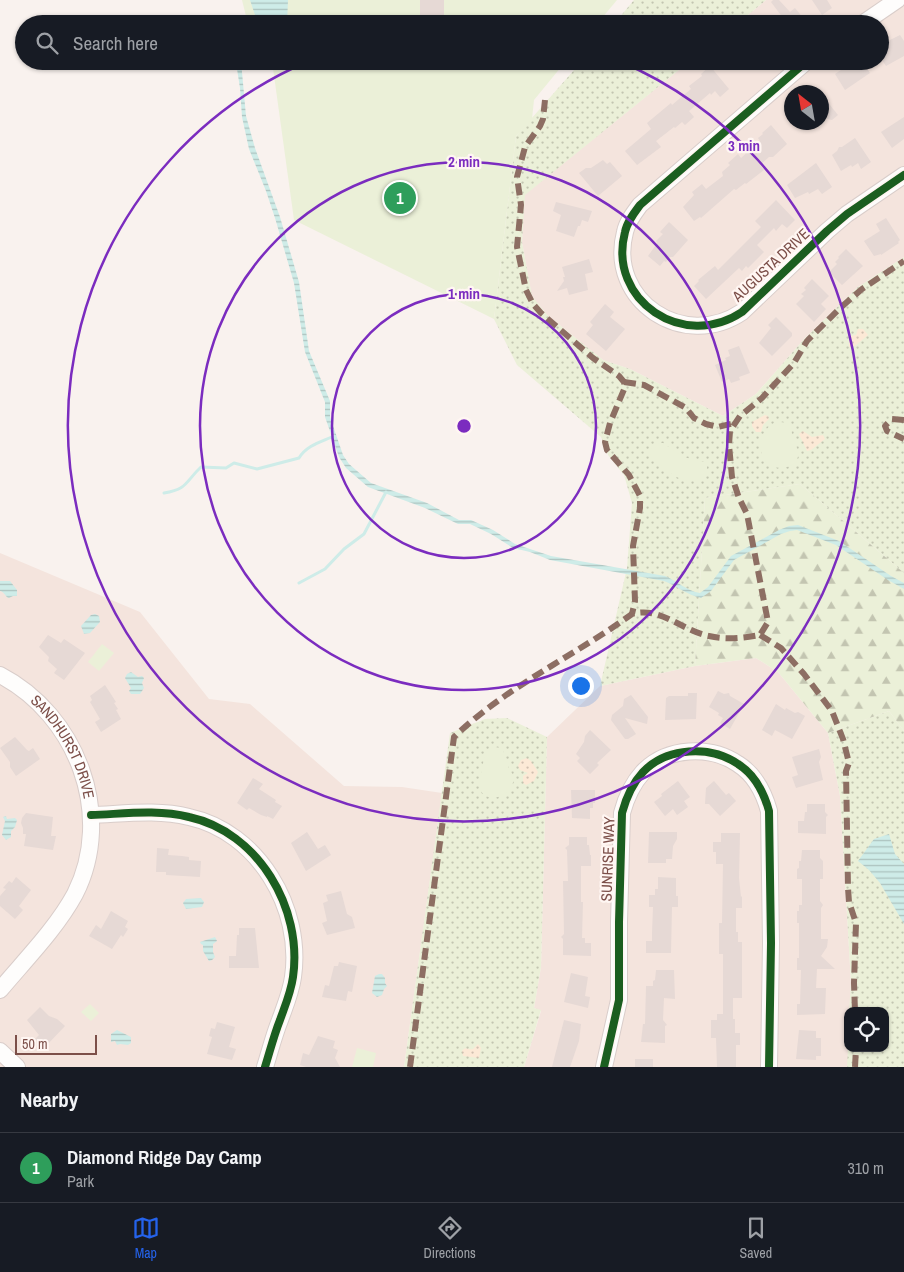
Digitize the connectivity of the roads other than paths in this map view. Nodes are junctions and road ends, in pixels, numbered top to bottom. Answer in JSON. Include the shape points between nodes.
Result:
{"nodes":[{"id":1,"x":897,"y":0,"type":"edge"},
{"id":2,"x":875,"y":15,"type":"edge"},
{"id":3,"x":797,"y":70,"type":"edge"},
{"id":4,"x":904,"y":175,"type":"edge"},
{"id":5,"x":0,"y":675,"type":"edge"},
{"id":6,"x":91,"y":815,"type":"junction"},
{"id":7,"x":0,"y":990,"type":"edge"},
{"id":8,"x":0,"y":1050,"type":"edge"},
{"id":9,"x":17,"y":1067,"type":"edge"},
{"id":10,"x":266,"y":1067,"type":"edge"},
{"id":11,"x":604,"y":1067,"type":"edge"},
{"id":12,"x":769,"y":1067,"type":"edge"}],
"edges":[{"from":1,"to":2,"type":"street"},
{"from":3,"to":4,"type":"street","name":"AUGUSTA DRIVE","via":[[640,205],[630,220],[623,240],[625,271],[636,295],[654,313],[677,324],[702,327],[725,322],[742,312],[847,214]]},
{"from":5,"to":6,"type":"street","name":"SANDHURST DRIVE","via":[[20,686],[61,729],[82,771]]},
{"from":6,"to":7,"type":"street","name":"SANDHURST DRIVE","via":[[89,852],[75,894],[55,924]]},
{"from":6,"to":10,"type":"street","via":[[163,812],[190,817],[216,827],[242,844],[265,869],[289,919],[294,966],[291,988]]},
{"from":8,"to":9,"type":"street"},
{"from":11,"to":12,"type":"street","name":"SUNRISE WAY","via":[[620,1000],[621,820],[624,806],[634,783],[654,763],[676,754],[697,751],[716,754],[740,764],[766,797],[769,811],[771,943]]}]}
